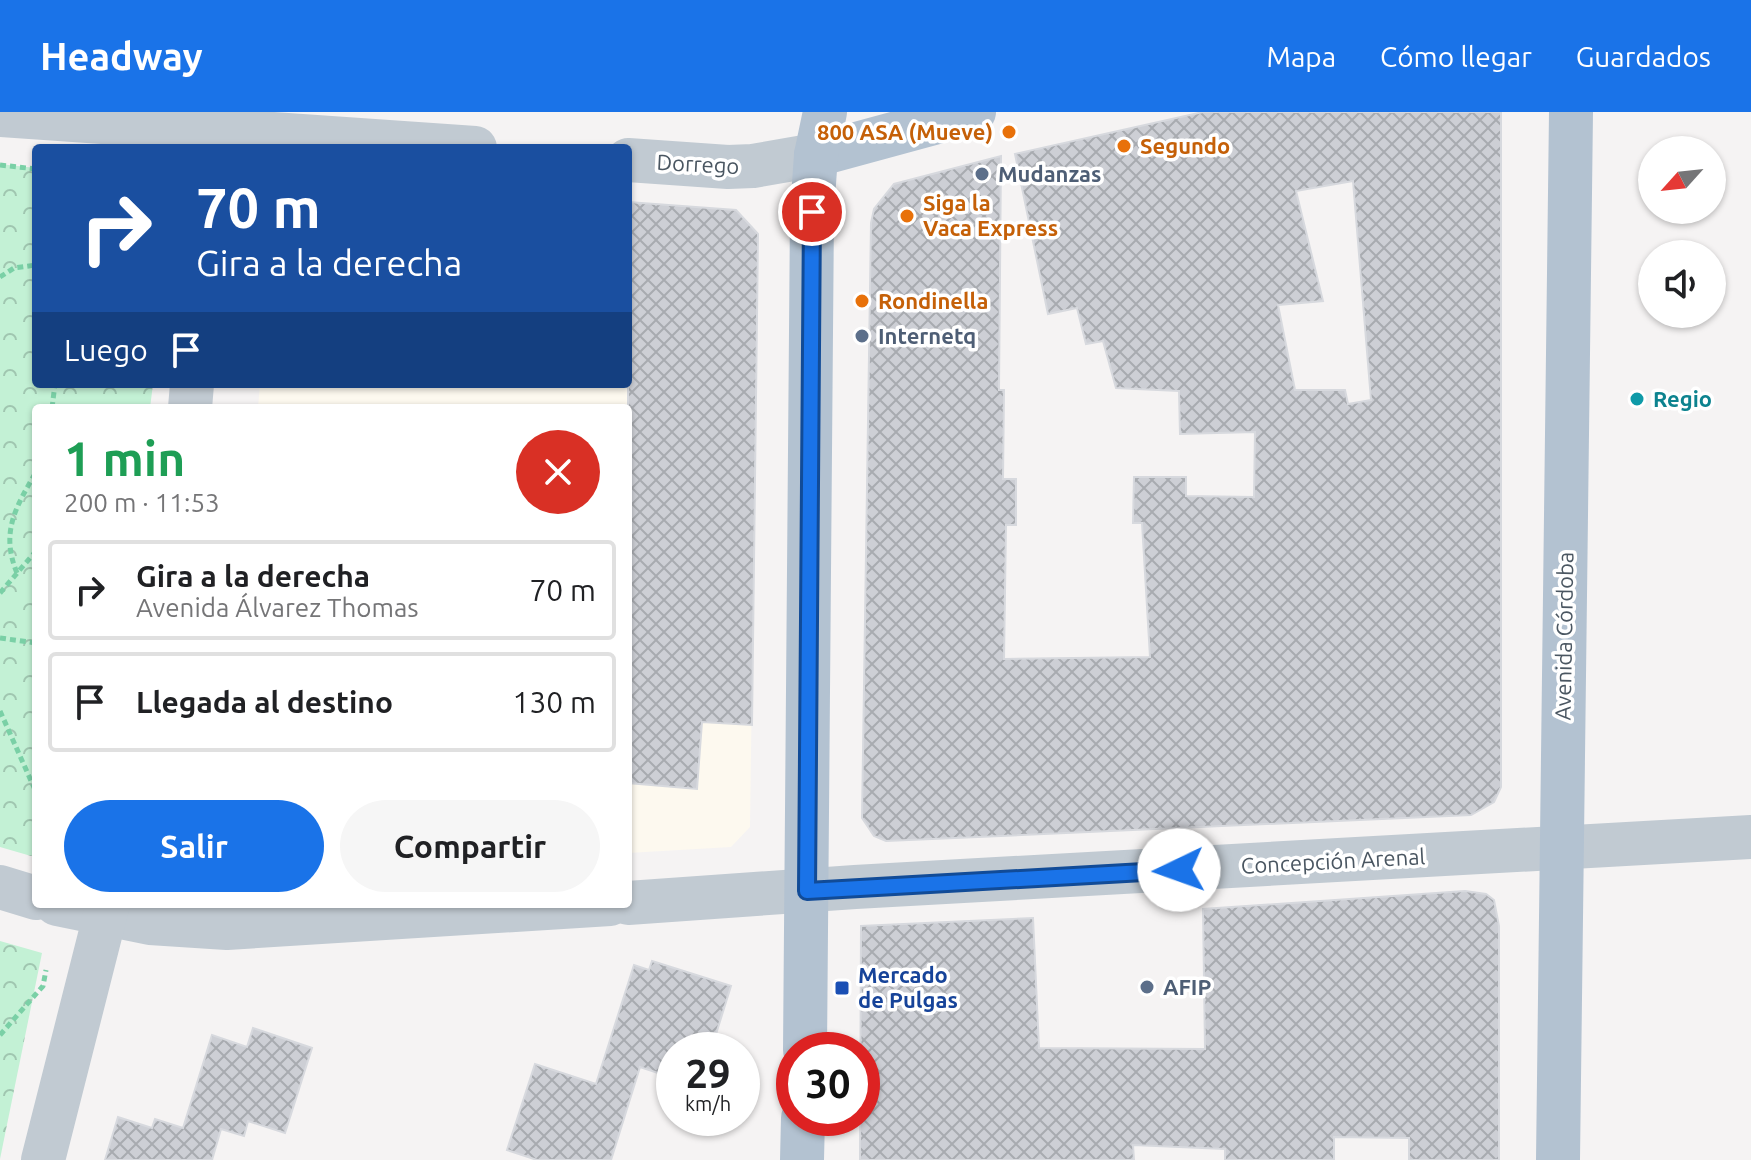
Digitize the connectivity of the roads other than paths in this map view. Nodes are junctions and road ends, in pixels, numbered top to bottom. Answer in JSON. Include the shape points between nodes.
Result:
{"nodes":[{"id":1,"x":825,"y":112,"type":"edge"},
{"id":2,"x":974,"y":112,"type":"edge"},
{"id":3,"x":1571,"y":112,"type":"edge"},
{"id":4,"x":0,"y":115,"type":"edge"},
{"id":5,"x":214,"y":138,"type":"edge"},
{"id":6,"x":371,"y":144,"type":"edge"},
{"id":7,"x":816,"y":155,"type":"junction"},
{"id":8,"x":632,"y":160,"type":"edge"},
{"id":9,"x":1751,"y":837,"type":"edge"},
{"id":10,"x":1561,"y":848,"type":"junction"},
{"id":11,"x":0,"y":887,"type":"edge"},
{"id":12,"x":807,"y":891,"type":"junction"},
{"id":13,"x":32,"y":897,"type":"edge"},
{"id":14,"x":632,"y":903,"type":"edge"},
{"id":15,"x":546,"y":908,"type":"edge"},
{"id":16,"x":106,"y":909,"type":"edge"},
{"id":17,"x":805,"y":1032,"type":"edge"},
{"id":18,"x":803,"y":1136,"type":"edge"},
{"id":19,"x":43,"y":1160,"type":"edge"},
{"id":20,"x":802,"y":1160,"type":"edge"},
{"id":21,"x":1558,"y":1160,"type":"edge"}],
"edges":[{"from":1,"to":7,"type":"main road"},
{"from":2,"to":7,"type":"main road"},
{"from":3,"to":10,"type":"main road","name":"Avenida Córdoba"},
{"from":4,"to":5,"type":"street"},
{"from":5,"to":6,"type":"street"},
{"from":7,"to":8,"type":"street","name":"Dorrego","via":[[728,167]]},
{"from":7,"to":12,"type":"main road"},
{"from":9,"to":10,"type":"street","name":"Concepción Arenal"},
{"from":10,"to":12,"type":"street","name":"Concepción Arenal"},
{"from":10,"to":21,"type":"main road","name":"Avenida Córdoba"},
{"from":11,"to":13,"type":"street"},
{"from":12,"to":14,"type":"street","name":"Concepción Arenal"},
{"from":12,"to":17,"type":"main road"},
{"from":15,"to":16,"type":"street","via":[[227,928],[150,923]]},
{"from":16,"to":19,"type":"street"},
{"from":18,"to":20,"type":"main road"}]}
